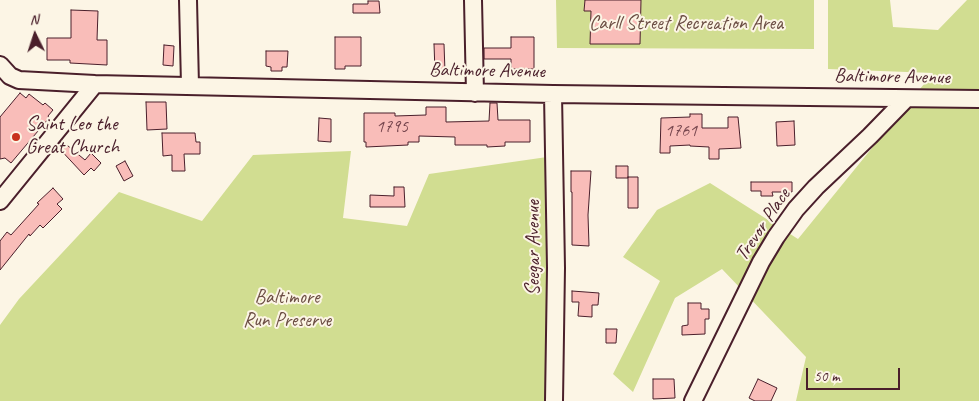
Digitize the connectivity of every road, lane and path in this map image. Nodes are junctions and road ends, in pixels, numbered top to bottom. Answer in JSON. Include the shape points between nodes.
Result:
{"nodes":[{"id":1,"x":188,"y":0,"type":"edge"},
{"id":2,"x":473,"y":0,"type":"edge"},
{"id":3,"x":0,"y":65,"type":"edge"},
{"id":4,"x":96,"y":84,"type":"junction"},
{"id":5,"x":190,"y":85,"type":"junction"},
{"id":6,"x":475,"y":92,"type":"junction"},
{"id":7,"x":553,"y":94,"type":"junction"},
{"id":8,"x":906,"y":99,"type":"junction"},
{"id":9,"x":979,"y":100,"type":"edge"},
{"id":10,"x":0,"y":200,"type":"edge"},
{"id":11,"x":554,"y":401,"type":"edge"},
{"id":12,"x":693,"y":401,"type":"edge"}],
"edges":[{"from":1,"to":5,"type":"street"},
{"from":2,"to":6,"type":"street"},
{"from":3,"to":4,"type":"street","name":"Baltimore Avenue","via":[[19,80]]},
{"from":4,"to":5,"type":"street","name":"Baltimore Avenue"},
{"from":4,"to":10,"type":"street"},
{"from":5,"to":6,"type":"street","name":"Baltimore Avenue"},
{"from":6,"to":7,"type":"street","name":"Baltimore Avenue"},
{"from":7,"to":8,"type":"street","name":"Baltimore Avenue"},
{"from":7,"to":11,"type":"street","name":"Seegar Avenue"},
{"from":8,"to":9,"type":"street","name":"Baltimore Avenue"},
{"from":8,"to":12,"type":"street","name":"Trevor Place","via":[[816,187],[776,237]]}]}
